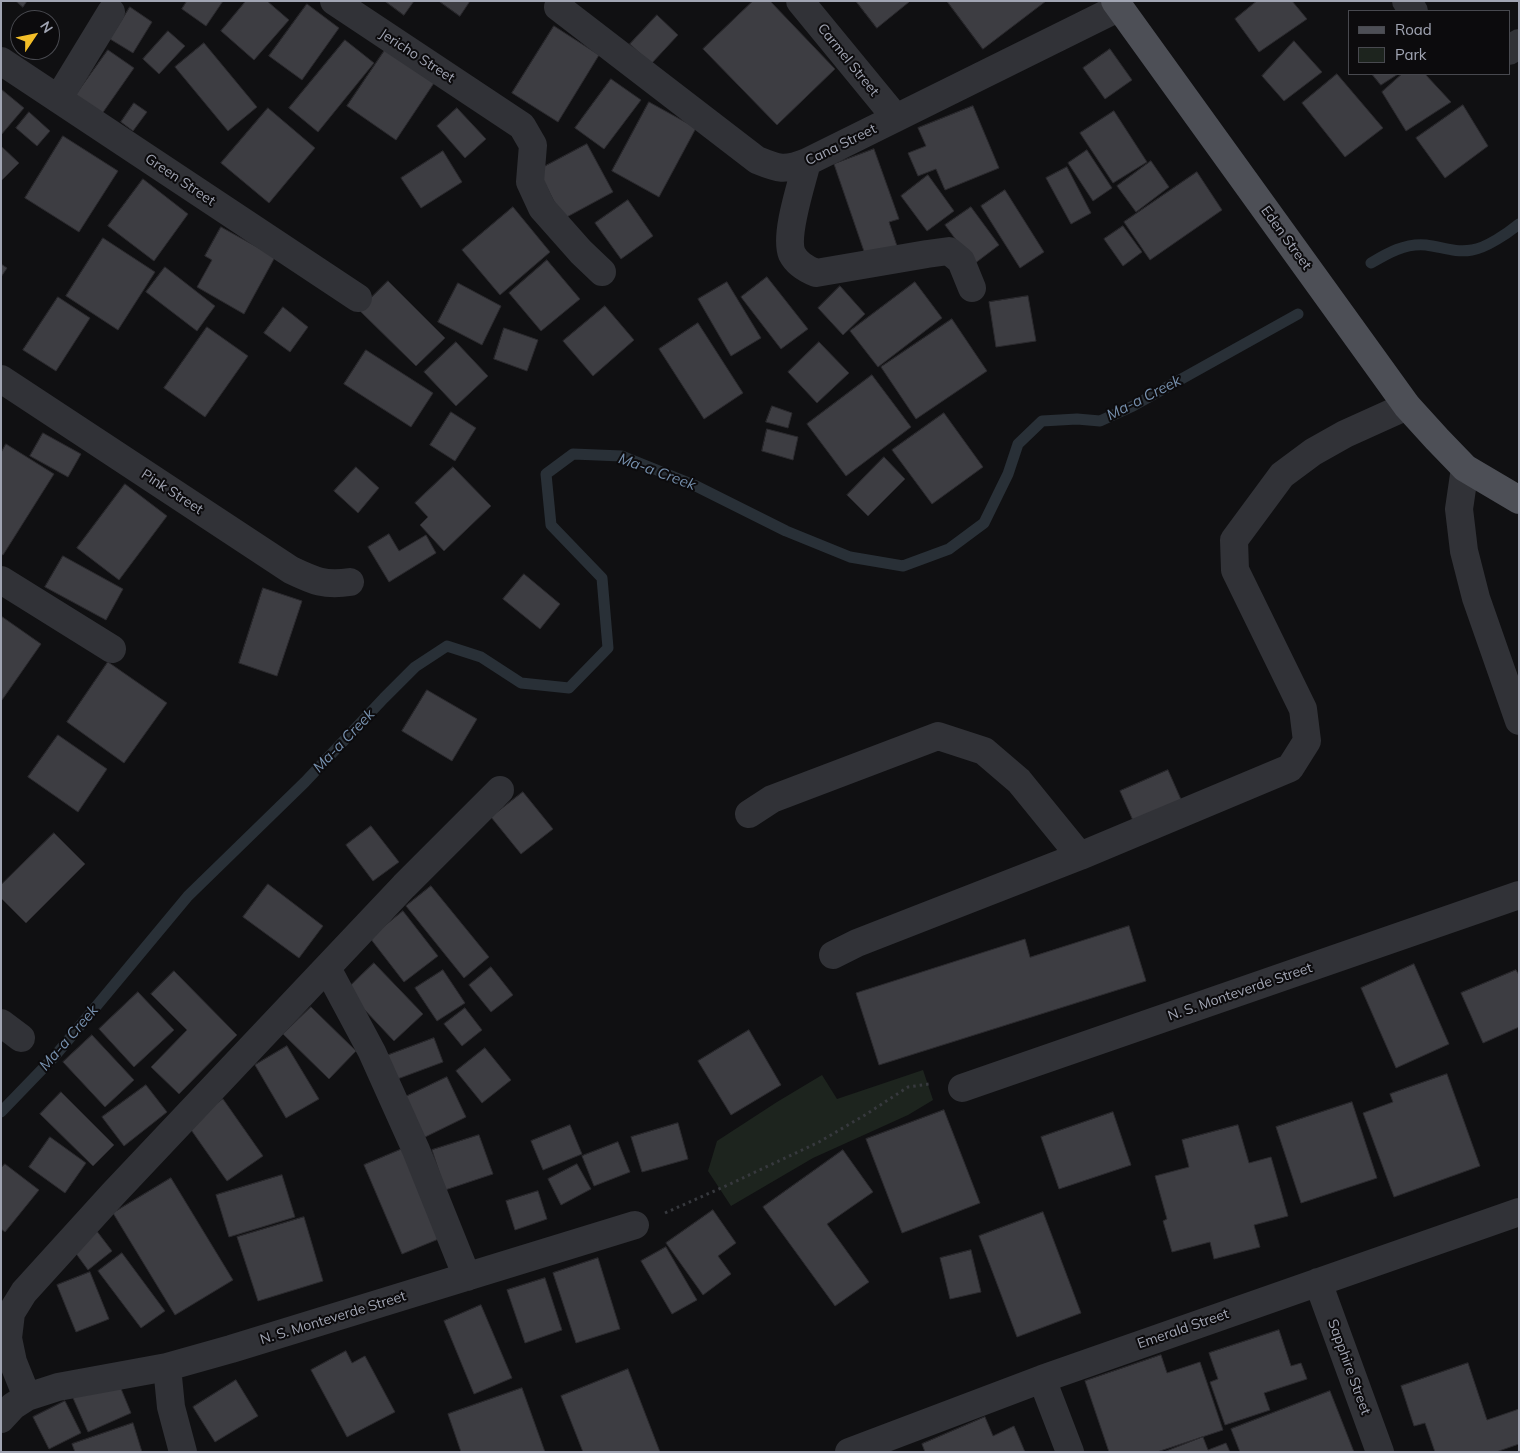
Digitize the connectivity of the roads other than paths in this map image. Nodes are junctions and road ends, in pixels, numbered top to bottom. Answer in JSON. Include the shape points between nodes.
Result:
{"nodes":[{"id":1,"x":800,"y":1,"type":"edge"},
{"id":2,"x":335,"y":2,"type":"edge"},
{"id":3,"x":560,"y":4,"type":"edge"},
{"id":4,"x":1118,"y":4,"type":"edge"},
{"id":5,"x":111,"y":12,"type":"dead end"},
{"id":6,"x":1,"y":61,"type":"edge"},
{"id":7,"x":58,"y":99,"type":"junction"},
{"id":8,"x":896,"y":118,"type":"junction"},
{"id":9,"x":807,"y":162,"type":"junction"},
{"id":10,"x":602,"y":272,"type":"dead end"},
{"id":11,"x":972,"y":288,"type":"dead end"},
{"id":12,"x":358,"y":298,"type":"dead end"},
{"id":13,"x":1,"y":379,"type":"edge"},
{"id":14,"x":1407,"y":406,"type":"junction"},
{"id":15,"x":1466,"y":468,"type":"junction"},
{"id":16,"x":1519,"y":500,"type":"edge"},
{"id":17,"x":1,"y":580,"type":"edge"},
{"id":18,"x":350,"y":582,"type":"dead end"},
{"id":19,"x":112,"y":648,"type":"dead end"},
{"id":20,"x":1519,"y":721,"type":"edge"},
{"id":21,"x":500,"y":790,"type":"dead end"},
{"id":22,"x":749,"y":814,"type":"dead end"},
{"id":23,"x":1080,"y":856,"type":"junction"},
{"id":24,"x":1519,"y":895,"type":"edge"},
{"id":25,"x":833,"y":955,"type":"dead end"},
{"id":26,"x":327,"y":968,"type":"junction"},
{"id":27,"x":962,"y":1088,"type":"road end"},
{"id":28,"x":1519,"y":1212,"type":"edge"},
{"id":29,"x":635,"y":1225,"type":"road end"},
{"id":30,"x":467,"y":1277,"type":"junction"},
{"id":31,"x":1318,"y":1282,"type":"junction"},
{"id":32,"x":167,"y":1367,"type":"junction"},
{"id":33,"x":1042,"y":1379,"type":"junction"},
{"id":34,"x":27,"y":1397,"type":"junction"},
{"id":35,"x":1,"y":1419,"type":"edge"},
{"id":36,"x":183,"y":1452,"type":"edge"},
{"id":37,"x":849,"y":1452,"type":"edge"},
{"id":38,"x":1070,"y":1452,"type":"edge"},
{"id":39,"x":1380,"y":1452,"type":"edge"}],
"edges":[{"from":1,"to":8,"type":"street","name":"Carmel Street"},
{"from":2,"to":10,"type":"street","name":"Jericho Street","via":[[522,126],[533,145],[530,182],[542,208]]},
{"from":3,"to":9,"type":"street","name":"Cana Street","via":[[757,160],[776,168],[792,168]]},
{"from":4,"to":8,"type":"street","name":"Cana Street"},
{"from":4,"to":14,"type":"main road","name":"Eden Street"},
{"from":5,"to":7,"type":"street"},
{"from":6,"to":7,"type":"street","name":"Green Street"},
{"from":7,"to":12,"type":"street","name":"Green Street"},
{"from":8,"to":9,"type":"street","name":"Cana Street"},
{"from":9,"to":11,"type":"street","via":[[789,236],[792,254],[802,266],[816,274],[949,251],[961,261]]},
{"from":13,"to":18,"type":"street","name":"Pink Street","via":[[291,570],[333,585]]},
{"from":14,"to":15,"type":"main road","name":"Eden Street"},
{"from":14,"to":23,"type":"street","via":[[1345,434],[1282,475],[1234,540],[1235,570],[1303,709],[1307,740],[1290,768]]},
{"from":15,"to":16,"type":"main road","name":"Eden Street"},
{"from":15,"to":20,"type":"street","via":[[1460,509],[1464,551],[1476,598]]},
{"from":17,"to":19,"type":"street"},
{"from":21,"to":26,"type":"street"},
{"from":22,"to":23,"type":"street","via":[[772,799],[938,736],[984,751],[1020,781]]},
{"from":23,"to":25,"type":"street"},
{"from":24,"to":27,"type":"street","name":"N. S. Monteverde Street"},
{"from":26,"to":30,"type":"street","via":[[372,1052]]},
{"from":26,"to":34,"type":"street","via":[[24,1292],[11,1313],[8,1338],[13,1362]]},
{"from":28,"to":31,"type":"street","name":"Emerald Street"},
{"from":29,"to":30,"type":"street","name":"N. S. Monteverde Street"},
{"from":30,"to":32,"type":"street","name":"N. S. Monteverde Street"},
{"from":31,"to":33,"type":"street","name":"Emerald Street"},
{"from":31,"to":39,"type":"street","name":"Sapphire Street"},
{"from":32,"to":34,"type":"street","name":"N. S. Monteverde Street","via":[[58,1387]]},
{"from":32,"to":36,"type":"street","via":[[171,1407]]},
{"from":33,"to":37,"type":"street","name":"Emerald Street"},
{"from":33,"to":38,"type":"street"},
{"from":34,"to":35,"type":"street","name":"N. S. Monteverde Street"}]}
